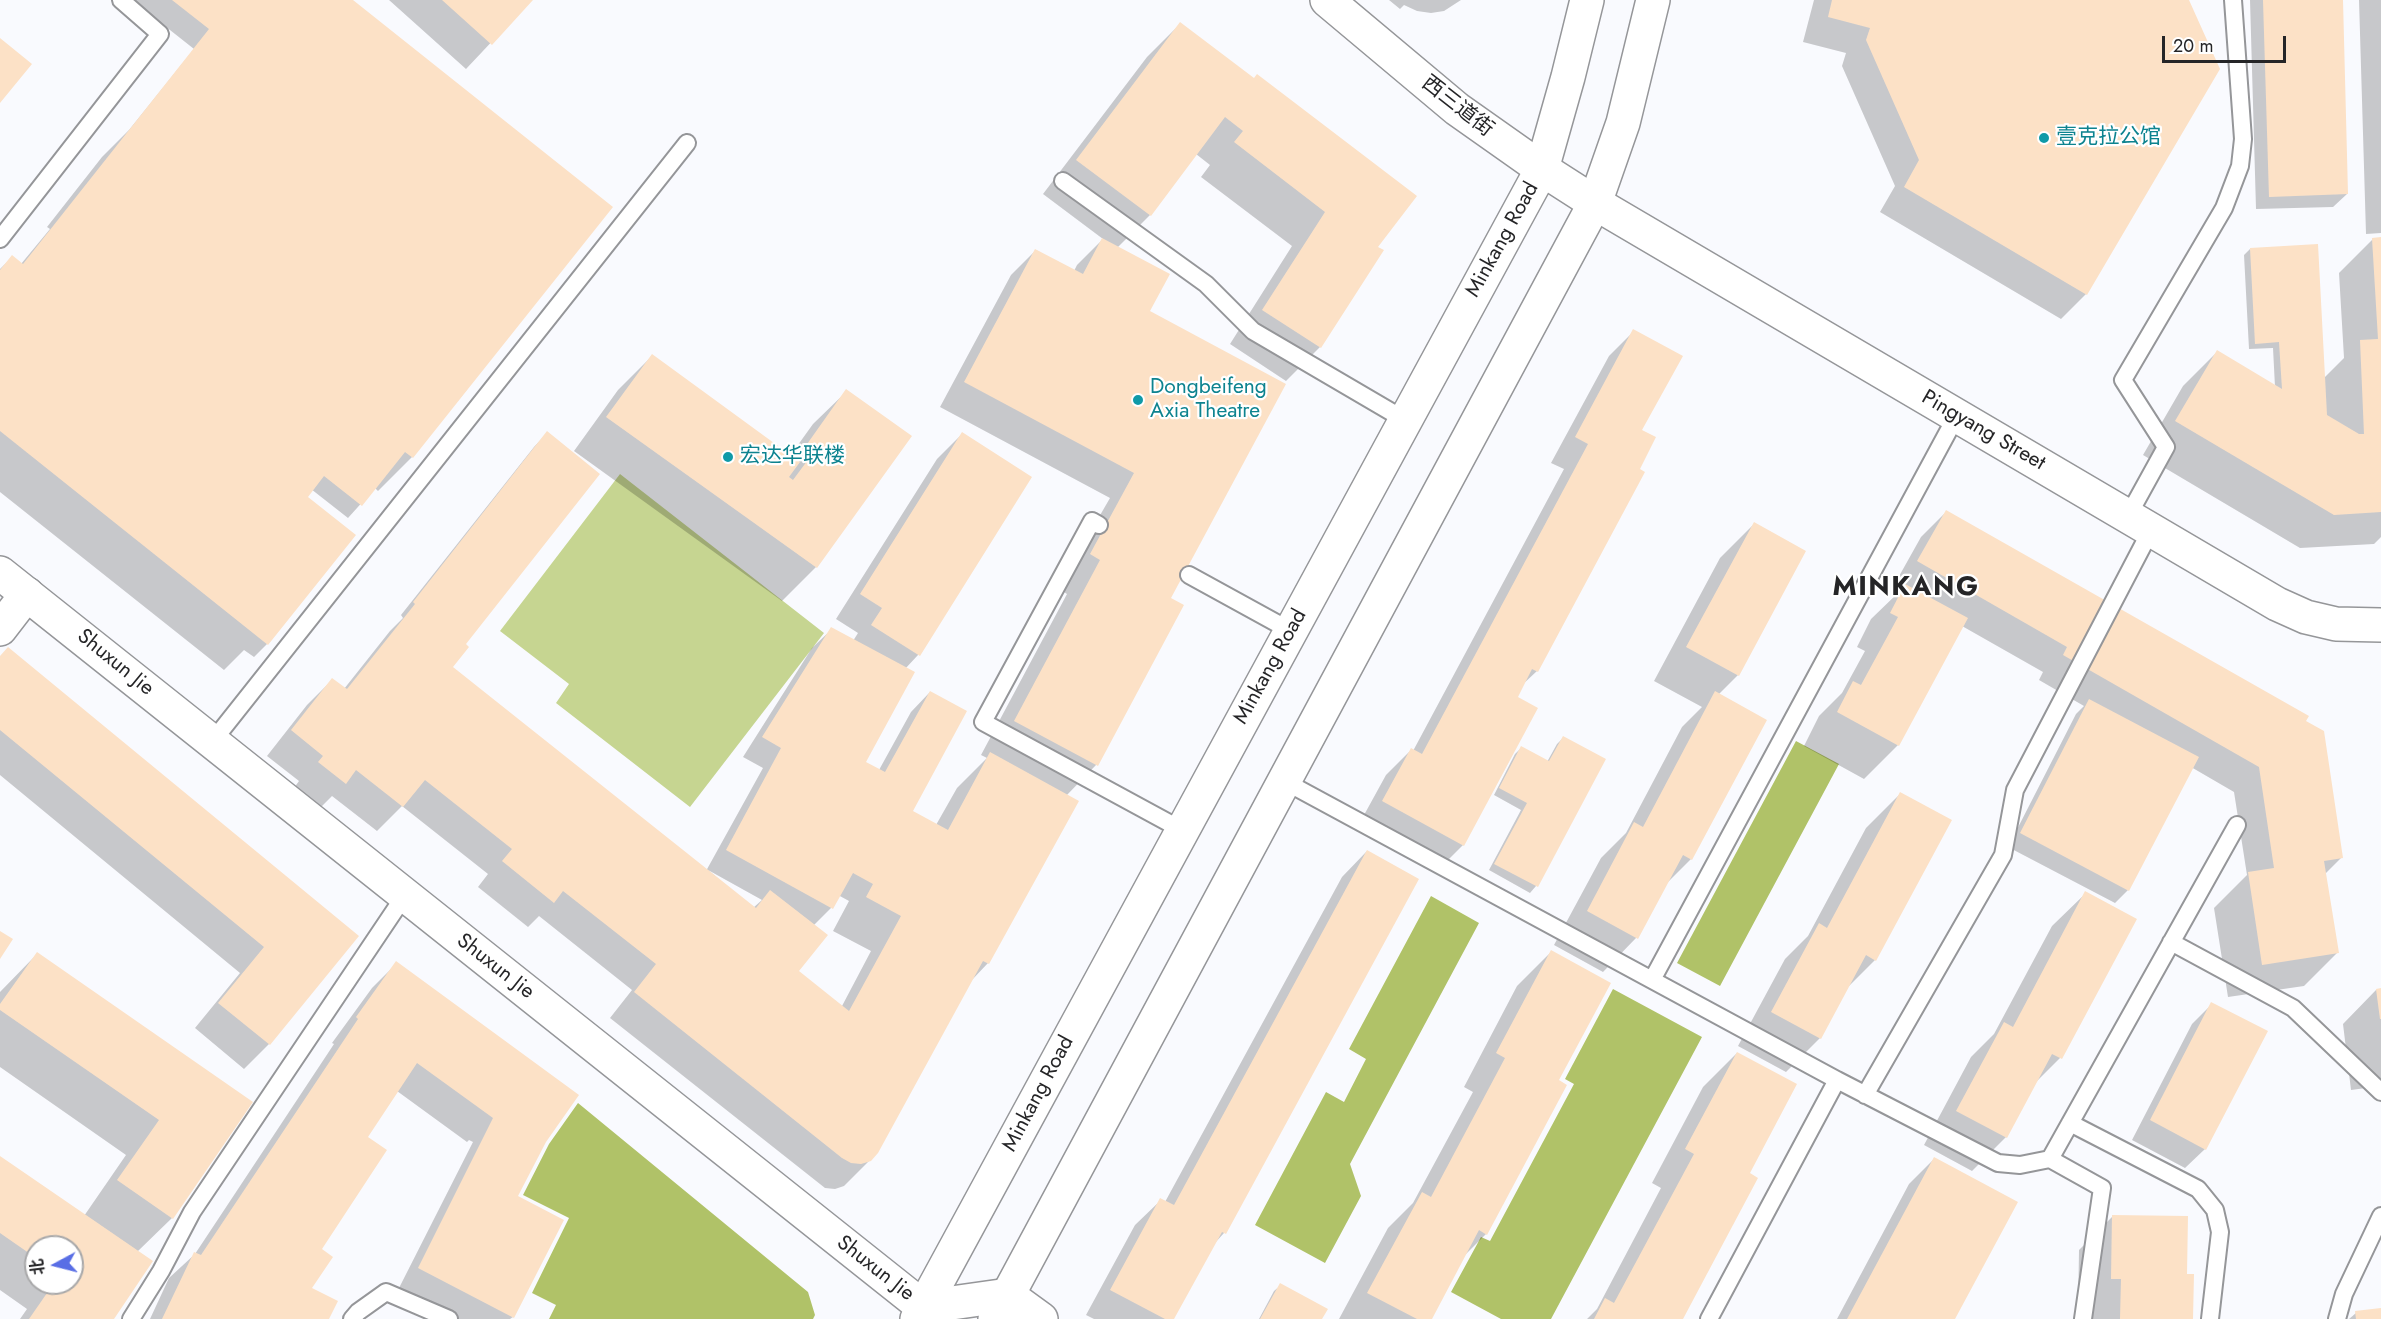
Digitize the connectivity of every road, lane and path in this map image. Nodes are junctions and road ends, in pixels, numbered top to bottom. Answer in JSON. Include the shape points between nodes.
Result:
{"nodes":[{"id":1,"x":121,"y":0,"type":"edge"},
{"id":2,"x":1327,"y":0,"type":"edge"},
{"id":3,"x":1587,"y":0,"type":"edge"},
{"id":4,"x":1653,"y":0,"type":"edge"},
{"id":5,"x":2233,"y":0,"type":"edge"},
{"id":6,"x":687,"y":143,"type":"dead end"},
{"id":7,"x":1542,"y":169,"type":"junction"},
{"id":8,"x":1063,"y":182,"type":"dead end"},
{"id":9,"x":1595,"y":203,"type":"junction"},
{"id":10,"x":0,"y":239,"type":"edge"},
{"id":11,"x":1957,"y":416,"type":"junction"},
{"id":12,"x":1405,"y":420,"type":"junction"},
{"id":13,"x":2139,"y":523,"type":"junction"},
{"id":14,"x":1099,"y":525,"type":"dead end"},
{"id":15,"x":0,"y":573,"type":"edge"},
{"id":16,"x":1189,"y":575,"type":"dead end"},
{"id":17,"x":27,"y":594,"type":"junction"},
{"id":18,"x":2381,"y":625,"type":"edge"},
{"id":19,"x":0,"y":629,"type":"edge"},
{"id":20,"x":1291,"y":631,"type":"junction"},
{"id":21,"x":212,"y":742,"type":"junction"},
{"id":22,"x":1284,"y":781,"type":"junction"},
{"id":23,"x":2237,"y":825,"type":"dead end"},
{"id":24,"x":1182,"y":830,"type":"junction"},
{"id":25,"x":405,"y":895,"type":"junction"},
{"id":26,"x":2171,"y":942,"type":"junction"},
{"id":27,"x":1652,"y":980,"type":"junction"},
{"id":28,"x":1837,"y":1080,"type":"junction"},
{"id":29,"x":2381,"y":1092,"type":"edge"},
{"id":30,"x":1866,"y":1095,"type":"junction"},
{"id":31,"x":2070,"y":1123,"type":"junction"},
{"id":32,"x":2050,"y":1159,"type":"junction"},
{"id":33,"x":2381,"y":1216,"type":"edge"},
{"id":34,"x":1001,"y":1307,"type":"edge"},
{"id":35,"x":920,"y":1313,"type":"edge"},
{"id":36,"x":131,"y":1319,"type":"edge"},
{"id":37,"x":351,"y":1319,"type":"edge"},
{"id":38,"x":449,"y":1319,"type":"edge"},
{"id":39,"x":1041,"y":1319,"type":"edge"},
{"id":40,"x":1709,"y":1319,"type":"edge"},
{"id":41,"x":2082,"y":1319,"type":"edge"},
{"id":42,"x":2210,"y":1319,"type":"edge"},
{"id":43,"x":2337,"y":1319,"type":"edge"}],
"edges":[{"from":1,"to":10,"type":"lane","via":[[160,34]]},
{"from":2,"to":7,"type":"main road","name":"西三道街","via":[[1456,109]]},
{"from":3,"to":7,"type":"main road","name":"Minkang Road"},
{"from":4,"to":9,"type":"main road","via":[[1623,123]]},
{"from":5,"to":13,"type":"lane","via":[[2243,139],[2240,166],[2224,208],[2122,380],[2166,447]]},
{"from":6,"to":21,"type":"lane"},
{"from":7,"to":9,"type":"main road","name":"西三道街"},
{"from":7,"to":12,"type":"main road","name":"Minkang Road"},
{"from":8,"to":12,"type":"lane","via":[[1206,284],[1253,331]]},
{"from":9,"to":11,"type":"main road","name":"Pingyang Street"},
{"from":9,"to":22,"type":"main road"},
{"from":11,"to":13,"type":"main road","name":"Pingyang Street"},
{"from":11,"to":27,"type":"lane"},
{"from":12,"to":20,"type":"main road","name":"Minkang Road"},
{"from":13,"to":18,"type":"main road","name":"Pingyang Street","via":[[2306,617],[2336,624]]},
{"from":13,"to":30,"type":"lane","via":[[2015,790],[2003,855]]},
{"from":14,"to":24,"type":"lane","via":[[1092,521],[983,722]]},
{"from":15,"to":17,"type":"main road","name":"Shuxun Jie"},
{"from":16,"to":20,"type":"lane"},
{"from":17,"to":19,"type":"main road"},
{"from":17,"to":21,"type":"main road","name":"Shuxun Jie"},
{"from":20,"to":24,"type":"main road","name":"Minkang Road"},
{"from":21,"to":25,"type":"main road","name":"Shuxun Jie"},
{"from":22,"to":27,"type":"lane"},
{"from":22,"to":34,"type":"main road"},
{"from":23,"to":26,"type":"lane"},
{"from":24,"to":35,"type":"main road","name":"Minkang Road"},
{"from":25,"to":35,"type":"main road","name":"Shuxun Jie"},
{"from":25,"to":36,"type":"lane","via":[[192,1212]]},
{"from":26,"to":29,"type":"lane","via":[[2293,1008]]},
{"from":26,"to":31,"type":"lane"},
{"from":27,"to":28,"type":"lane"},
{"from":28,"to":30,"type":"lane"},
{"from":28,"to":40,"type":"lane"},
{"from":30,"to":32,"type":"lane","via":[[1998,1162],[2020,1165]]},
{"from":31,"to":32,"type":"lane"},
{"from":31,"to":42,"type":"lane","via":[[2198,1189],[2215,1210],[2220,1232]]},
{"from":32,"to":41,"type":"lane","via":[[2102,1188]]},
{"from":33,"to":43,"type":"lane","via":[[2344,1294]]},
{"from":34,"to":35,"type":"main road","name":"Shuxun Jie"},
{"from":34,"to":39,"type":"main road"},
{"from":37,"to":38,"type":"lane","via":[[386,1292]]}]}
